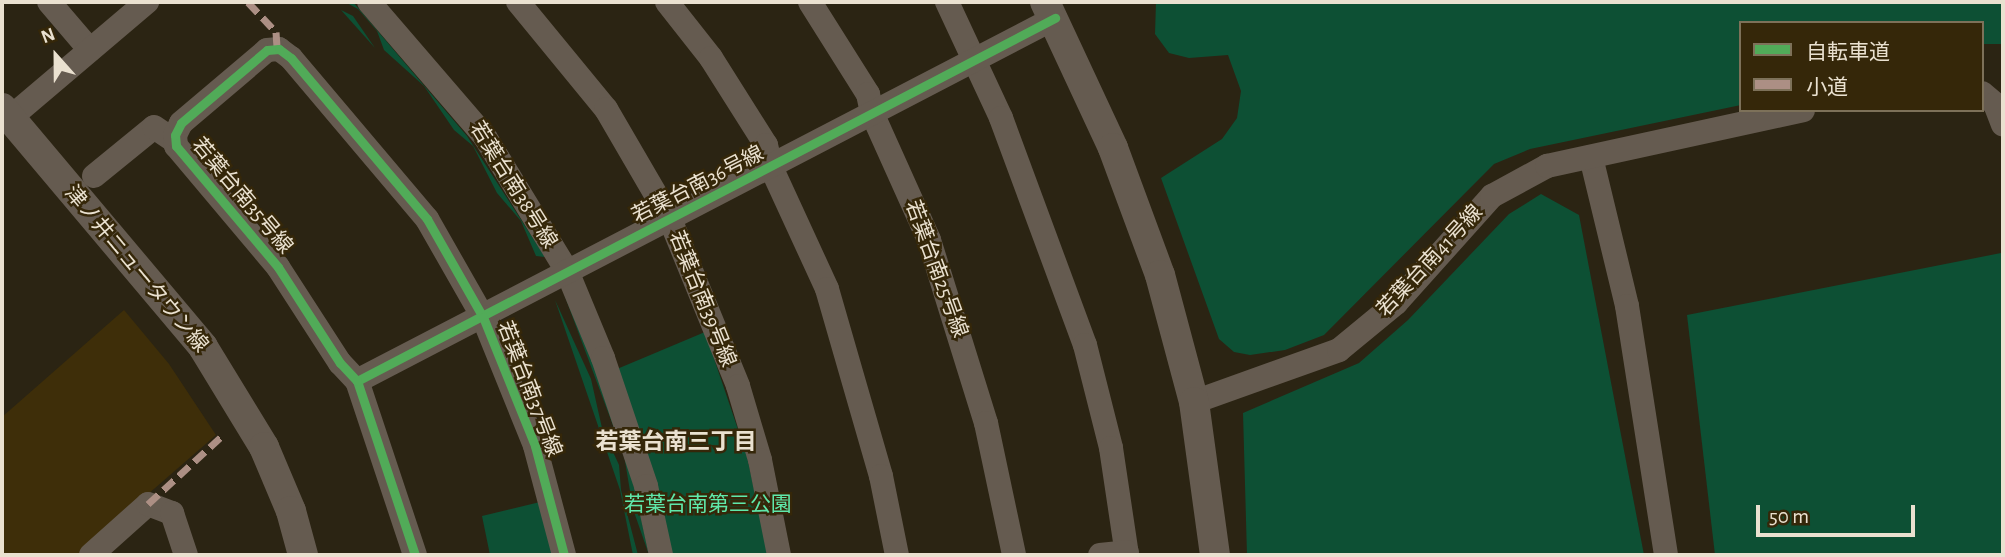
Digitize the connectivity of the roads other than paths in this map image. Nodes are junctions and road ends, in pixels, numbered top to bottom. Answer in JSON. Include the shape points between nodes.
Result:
{"nodes":[{"id":1,"x":49,"y":2,"type":"edge"},
{"id":2,"x":147,"y":2,"type":"edge"},
{"id":3,"x":369,"y":2,"type":"edge"},
{"id":4,"x":518,"y":2,"type":"edge"},
{"id":5,"x":667,"y":2,"type":"edge"},
{"id":6,"x":810,"y":2,"type":"edge"},
{"id":7,"x":947,"y":2,"type":"edge"},
{"id":8,"x":1050,"y":10,"type":"edge"},
{"id":9,"x":90,"y":50,"type":"junction"},
{"id":10,"x":976,"y":59,"type":"junction"},
{"id":11,"x":1984,"y":95,"type":"edge"},
{"id":12,"x":1795,"y":112,"type":"edge"},
{"id":13,"x":6,"y":113,"type":"edge"},
{"id":14,"x":872,"y":113,"type":"junction"},
{"id":15,"x":2003,"y":125,"type":"edge"},
{"id":16,"x":175,"y":141,"type":"junction"},
{"id":17,"x":1591,"y":157,"type":"junction"},
{"id":18,"x":771,"y":167,"type":"junction"},
{"id":19,"x":94,"y":176,"type":"dead end"},
{"id":20,"x":670,"y":219,"type":"junction"},
{"id":21,"x":567,"y":271,"type":"junction"},
{"id":22,"x":482,"y":317,"type":"junction"},
{"id":23,"x":357,"y":381,"type":"junction"},
{"id":24,"x":1194,"y":402,"type":"junction"},
{"id":25,"x":1127,"y":554,"type":"edge"},
{"id":26,"x":91,"y":555,"type":"edge"},
{"id":27,"x":186,"y":555,"type":"edge"},
{"id":28,"x":303,"y":555,"type":"edge"},
{"id":29,"x":415,"y":555,"type":"edge"},
{"id":30,"x":564,"y":555,"type":"edge"},
{"id":31,"x":661,"y":555,"type":"edge"},
{"id":32,"x":779,"y":555,"type":"edge"},
{"id":33,"x":897,"y":555,"type":"edge"},
{"id":34,"x":1014,"y":555,"type":"edge"},
{"id":35,"x":1100,"y":555,"type":"edge"},
{"id":36,"x":1215,"y":555,"type":"edge"},
{"id":37,"x":1666,"y":555,"type":"edge"}],
"edges":[{"from":1,"to":9,"type":"street"},
{"from":2,"to":9,"type":"street"},
{"from":3,"to":21,"type":"street","name":"若葉台南38号線","via":[[485,136]]},
{"from":4,"to":20,"type":"street","name":"若葉台南39号線","via":[[607,109]]},
{"from":5,"to":18,"type":"street","via":[[740,102],[766,145]]},
{"from":6,"to":14,"type":"street","name":"若葉台南25号線","via":[[868,94]]},
{"from":7,"to":10,"type":"street"},
{"from":8,"to":10,"type":"street","name":"若葉台南36号線"},
{"from":8,"to":24,"type":"street","via":[[1113,148],[1146,237]]},
{"from":9,"to":13,"type":"street"},
{"from":10,"to":14,"type":"street","name":"若葉台南36号線"},
{"from":10,"to":25,"type":"street","via":[[1052,248],[1085,345],[1111,448]]},
{"from":11,"to":15,"type":"street","via":[[1995,104]]},
{"from":12,"to":17,"type":"street","name":"若葉台南41号線"},
{"from":13,"to":28,"type":"street","name":"津ノ井ニュータウン線","via":[[204,347],[264,447]]},
{"from":14,"to":18,"type":"street","name":"若葉台南36号線"},
{"from":14,"to":34,"type":"street","name":"若葉台南25号線","via":[[929,240],[962,336]]},
{"from":16,"to":19,"type":"street","via":[[153,127]]},
{"from":16,"to":22,"type":"street","name":"若葉台南35号線","via":[[177,129],[191,115],[259,55],[279,49],[427,219]]},
{"from":16,"to":23,"type":"street","name":"若葉台南35号線","via":[[178,152],[278,267],[340,363]]},
{"from":17,"to":24,"type":"street","name":"若葉台南41号線","via":[[1547,166],[1492,196],[1396,303],[1339,350]]},
{"from":17,"to":37,"type":"street","via":[[1627,306]]},
{"from":18,"to":20,"type":"street","name":"若葉台南36号線"},
{"from":18,"to":33,"type":"street","via":[[827,289],[881,476]]},
{"from":20,"to":21,"type":"street","name":"若葉台南36号線"},
{"from":20,"to":32,"type":"street","name":"若葉台南39号線","via":[[738,386],[760,460]]},
{"from":21,"to":22,"type":"street","name":"若葉台南36号線"},
{"from":21,"to":31,"type":"street","name":"若葉台南38号線","via":[[603,358],[646,486]]},
{"from":22,"to":23,"type":"street","name":"若葉台南36号線"},
{"from":22,"to":30,"type":"street","name":"若葉台南37号線","via":[[535,446]]},
{"from":23,"to":29,"type":"street","name":"若葉台南35号線"},
{"from":24,"to":36,"type":"street"},
{"from":25,"to":35,"type":"street"},
{"from":26,"to":27,"type":"street","via":[[148,504],[172,513]]}]}
